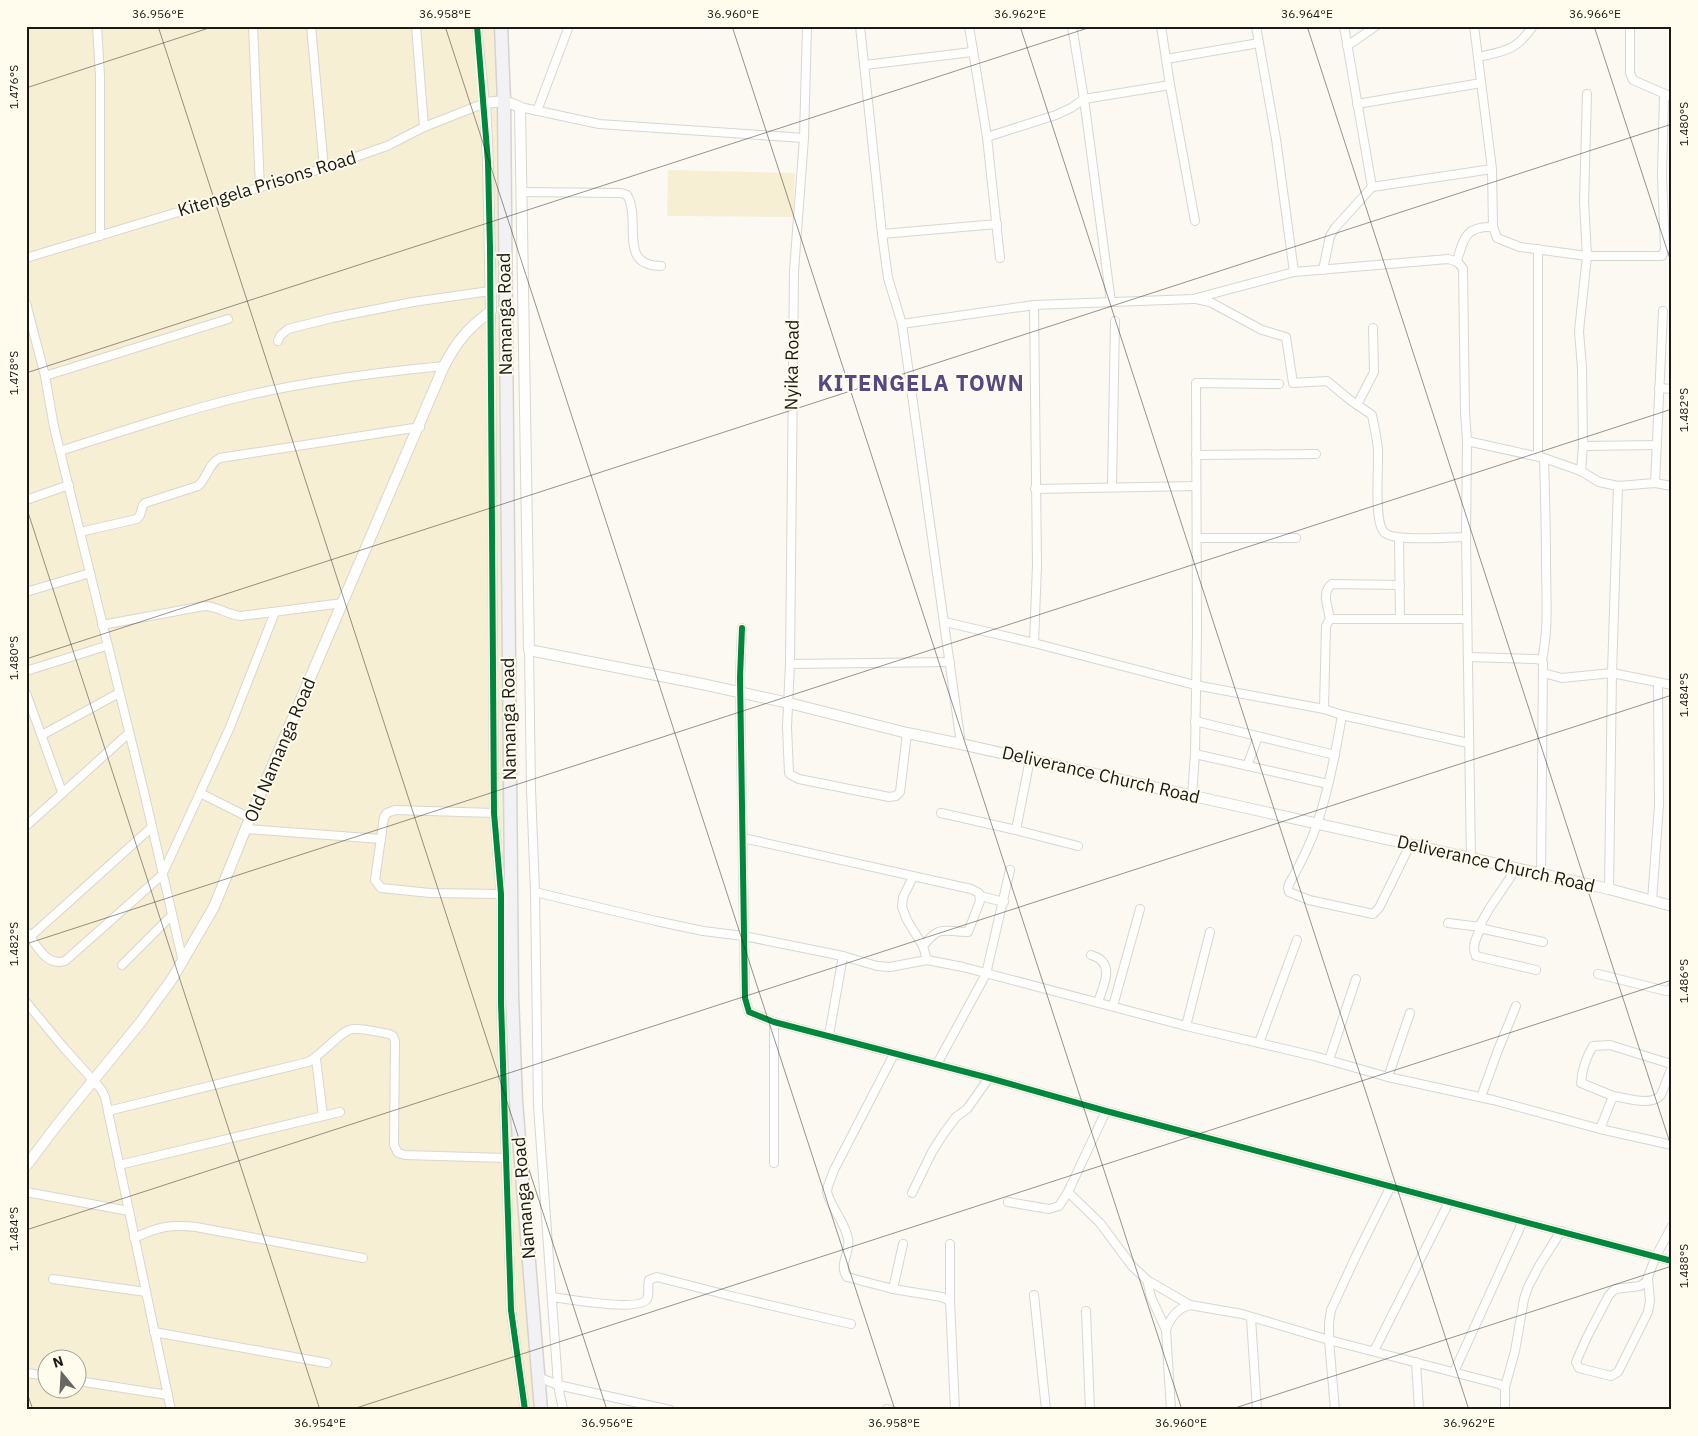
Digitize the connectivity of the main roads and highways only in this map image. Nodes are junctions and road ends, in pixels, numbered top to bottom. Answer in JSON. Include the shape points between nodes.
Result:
{"nodes":[{"id":1,"x":501,"y":26,"type":"edge"},
{"id":2,"x":541,"y":1410,"type":"edge"}],
"edges":[{"from":1,"to":2,"type":"highway","name":"Namanga Road","via":[[512,995],[516,1092]]}]}
